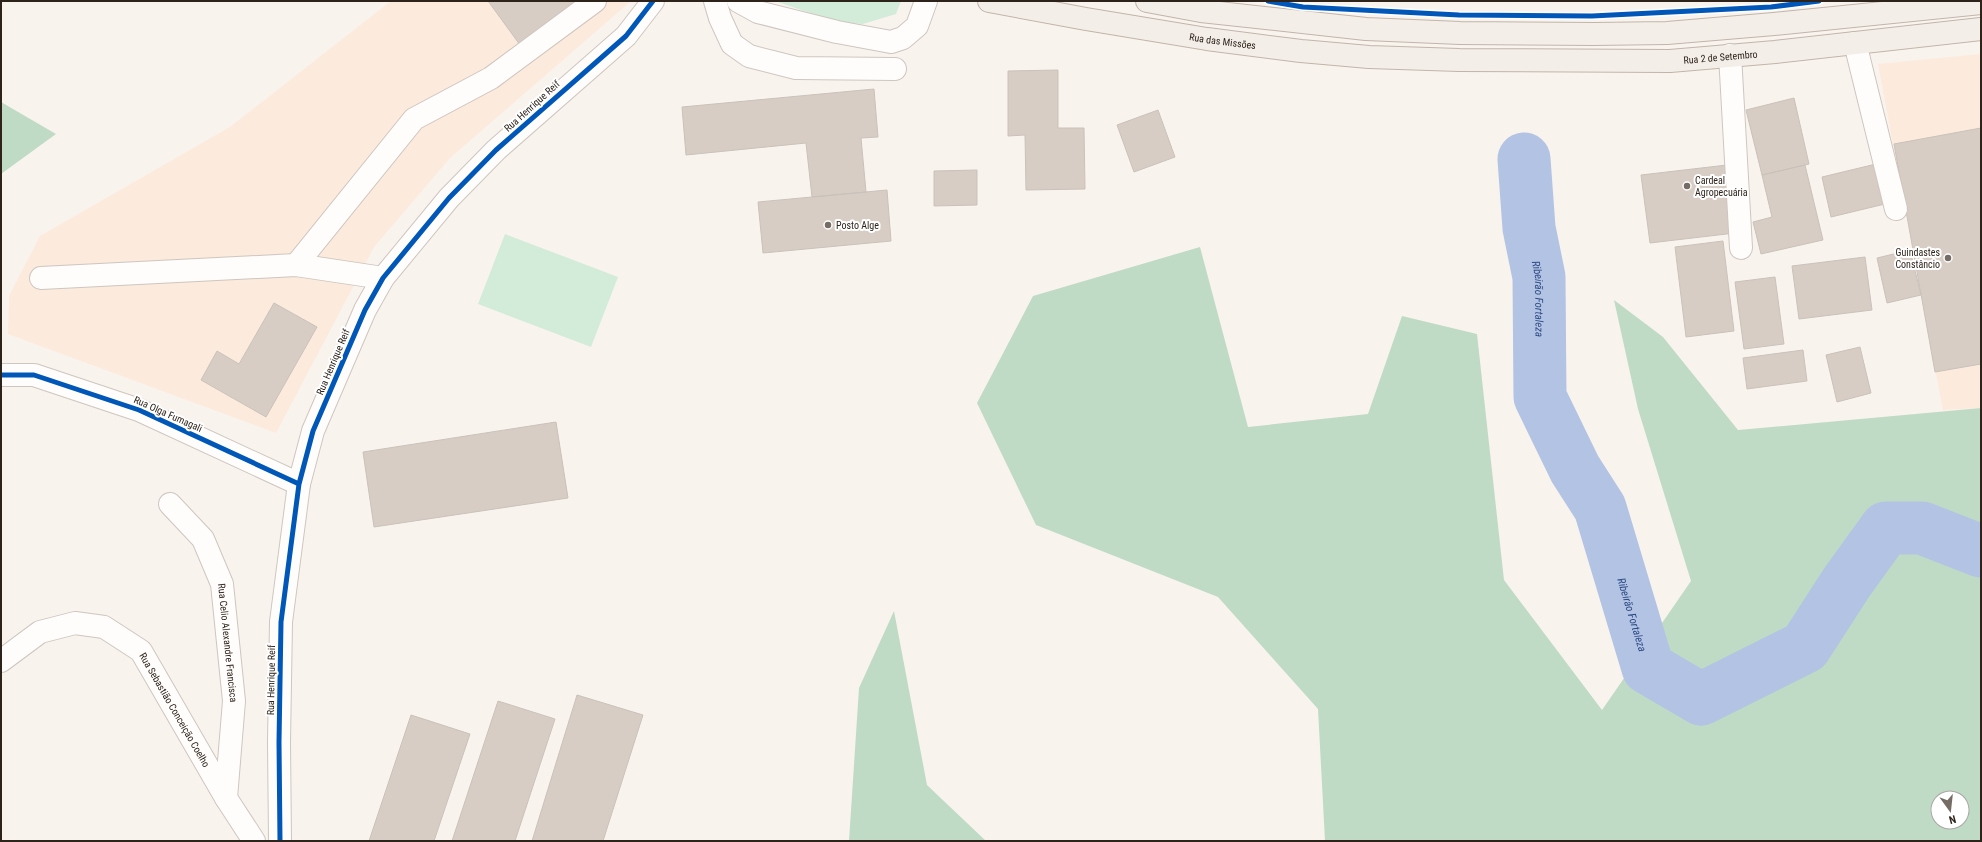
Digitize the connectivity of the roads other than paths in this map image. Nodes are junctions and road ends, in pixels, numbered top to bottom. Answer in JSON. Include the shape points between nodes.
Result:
{"nodes":[{"id":1,"x":595,"y":1,"type":"edge"},
{"id":2,"x":653,"y":1,"type":"edge"},
{"id":3,"x":715,"y":1,"type":"edge"},
{"id":4,"x":738,"y":1,"type":"edge"},
{"id":5,"x":926,"y":1,"type":"edge"},
{"id":6,"x":990,"y":1,"type":"edge"},
{"id":7,"x":1147,"y":1,"type":"edge"},
{"id":8,"x":1981,"y":3,"type":"edge"},
{"id":9,"x":1981,"y":29,"type":"edge"},
{"id":10,"x":1855,"y":43,"type":"junction"},
{"id":11,"x":1730,"y":55,"type":"junction"},
{"id":12,"x":1459,"y":60,"type":"joint"},
{"id":13,"x":895,"y":69,"type":"dead end"},
{"id":14,"x":1896,"y":209,"type":"dead end"},
{"id":15,"x":1741,"y":248,"type":"dead end"},
{"id":16,"x":296,"y":265,"type":"junction"},
{"id":17,"x":41,"y":278,"type":"dead end"},
{"id":18,"x":383,"y":278,"type":"junction"},
{"id":19,"x":1,"y":375,"type":"edge"},
{"id":20,"x":299,"y":484,"type":"junction"},
{"id":21,"x":170,"y":504,"type":"dead end"},
{"id":22,"x":1,"y":661,"type":"edge"},
{"id":23,"x":226,"y":798,"type":"junction"},
{"id":24,"x":254,"y":841,"type":"edge"},
{"id":25,"x":280,"y":841,"type":"edge"}],
"edges":[{"from":1,"to":16,"type":"street","via":[[490,78],[414,119]]},
{"from":2,"to":18,"type":"street","name":"Rua Henrique Reif","via":[[626,36],[496,150],[449,198]]},
{"from":3,"to":13,"type":"street","via":[[732,44],[749,56],[796,68]]},
{"from":4,"to":5,"type":"street","via":[[758,12],[837,32],[892,42],[903,38],[917,26]]},
{"from":6,"to":12,"type":"main road","name":"Rua das Missões","via":[[1086,20],[1301,51],[1369,57]]},
{"from":7,"to":8,"type":"main road","via":[[1201,11],[1366,29],[1460,33],[1667,33]]},
{"from":9,"to":10,"type":"main road","name":"Rua 2 de Setembro"},
{"from":10,"to":11,"type":"main road","name":"Rua 2 de Setembro"},
{"from":10,"to":14,"type":"street"},
{"from":11,"to":12,"type":"main road","name":"Rua 2 de Setembro","via":[[1670,61]]},
{"from":11,"to":15,"type":"street"},
{"from":16,"to":17,"type":"street"},
{"from":16,"to":18,"type":"street"},
{"from":18,"to":20,"type":"street","name":"Rua Henrique Reif","via":[[365,310],[313,431]]},
{"from":19,"to":20,"type":"street","name":"Rua Olga Fumagali","via":[[34,375],[139,410]]},
{"from":20,"to":25,"type":"street","name":"Rua Henrique Reif","via":[[282,622]]},
{"from":21,"to":23,"type":"street","name":"Rua Celio Alexandre Francisca","via":[[203,539],[222,584],[234,702]]},
{"from":22,"to":23,"type":"street","name":"Rua Sebastião Conceição Coelho","via":[[40,632],[75,623],[104,627],[141,651]]},
{"from":23,"to":24,"type":"street","name":"Rua Sebastião Conceição Coelho"}]}
